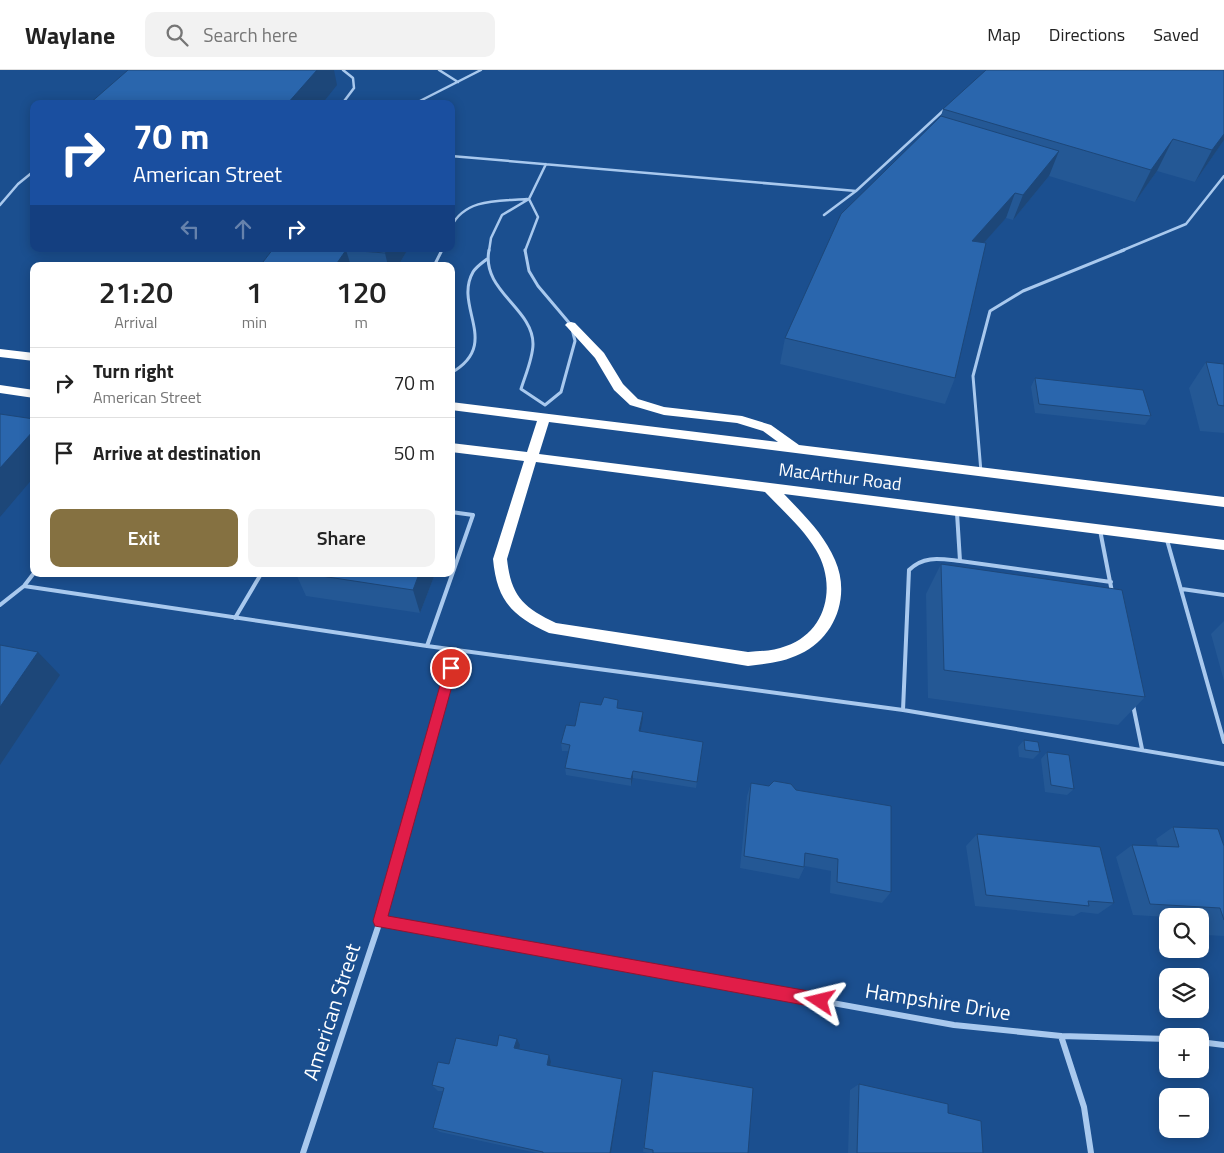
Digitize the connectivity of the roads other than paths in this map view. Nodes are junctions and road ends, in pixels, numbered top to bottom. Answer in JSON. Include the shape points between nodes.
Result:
{"nodes":[{"id":1,"x":343,"y":70,"type":"edge"},
{"id":2,"x":439,"y":70,"type":"edge"},
{"id":3,"x":481,"y":70,"type":"edge"},
{"id":4,"x":458,"y":82,"type":"junction"},
{"id":5,"x":345,"y":100,"type":"edge"},
{"id":6,"x":422,"y":100,"type":"edge"},
{"id":7,"x":949,"y":105,"type":"edge"},
{"id":8,"x":455,"y":156,"type":"edge"},
{"id":9,"x":546,"y":164,"type":"junction"},
{"id":10,"x":30,"y":174,"type":"edge"},
{"id":11,"x":1224,"y":176,"type":"edge"},
{"id":12,"x":856,"y":191,"type":"junction"},
{"id":13,"x":530,"y":199,"type":"junction"},
{"id":14,"x":0,"y":206,"type":"edge"},
{"id":15,"x":824,"y":215,"type":"dead end"},
{"id":16,"x":455,"y":219,"type":"edge"},
{"id":17,"x":487,"y":259,"type":"junction"},
{"id":18,"x":570,"y":325,"type":"junction"},
{"id":19,"x":0,"y":353,"type":"edge"},
{"id":20,"x":30,"y":357,"type":"edge"},
{"id":21,"x":455,"y":371,"type":"edge"},
{"id":22,"x":0,"y":389,"type":"edge"},
{"id":23,"x":30,"y":393,"type":"edge"},
{"id":24,"x":455,"y":406,"type":"edge"},
{"id":25,"x":544,"y":411,"type":"junction"},
{"id":26,"x":455,"y":447,"type":"edge"},
{"id":27,"x":798,"y":449,"type":"junction"},
{"id":28,"x":532,"y":457,"type":"junction"},
{"id":29,"x":981,"y":472,"type":"junction"},
{"id":30,"x":769,"y":487,"type":"junction"},
{"id":31,"x":1224,"y":502,"type":"edge"},
{"id":32,"x":957,"y":511,"type":"junction"},
{"id":33,"x":455,"y":513,"type":"edge"},
{"id":34,"x":1100,"y":529,"type":"junction"},
{"id":35,"x":1166,"y":537,"type":"junction"},
{"id":36,"x":1224,"y":545,"type":"edge"},
{"id":37,"x":960,"y":561,"type":"junction"},
{"id":38,"x":455,"y":566,"type":"edge"},
{"id":39,"x":31,"y":577,"type":"edge"},
{"id":40,"x":259,"y":577,"type":"edge"},
{"id":41,"x":451,"y":577,"type":"edge"},
{"id":42,"x":1111,"y":582,"type":"junction"},
{"id":43,"x":24,"y":586,"type":"junction"},
{"id":44,"x":1182,"y":589,"type":"junction"},
{"id":45,"x":1224,"y":595,"type":"edge"},
{"id":46,"x":1112,"y":596,"type":"edge"},
{"id":47,"x":0,"y":605,"type":"edge"},
{"id":48,"x":235,"y":618,"type":"junction"},
{"id":49,"x":427,"y":646,"type":"junction"},
{"id":50,"x":456,"y":650,"type":"junction"},
{"id":51,"x":1133,"y":702,"type":"edge"},
{"id":52,"x":903,"y":710,"type":"junction"},
{"id":53,"x":1224,"y":743,"type":"edge"},
{"id":54,"x":1142,"y":749,"type":"junction"},
{"id":55,"x":1224,"y":764,"type":"edge"},
{"id":56,"x":380,"y":921,"type":"junction"},
{"id":57,"x":1061,"y":1036,"type":"junction"},
{"id":58,"x":1159,"y":1039,"type":"edge"},
{"id":59,"x":1209,"y":1043,"type":"edge"},
{"id":60,"x":1224,"y":1045,"type":"edge"},
{"id":61,"x":303,"y":1153,"type":"edge"},
{"id":62,"x":1090,"y":1153,"type":"edge"}],
"edges":[{"from":1,"to":5,"type":"lane","via":[[352,78],[354,88]]},
{"from":2,"to":4,"type":"lane"},
{"from":3,"to":4,"type":"lane"},
{"from":4,"to":6,"type":"lane"},
{"from":7,"to":12,"type":"lane"},
{"from":8,"to":9,"type":"lane"},
{"from":9,"to":12,"type":"lane"},
{"from":9,"to":13,"type":"lane"},
{"from":10,"to":14,"type":"lane"},
{"from":11,"to":29,"type":"lane","via":[[1186,224],[1023,291],[990,311],[973,376]]},
{"from":12,"to":15,"type":"lane"},
{"from":13,"to":16,"type":"lane","via":[[468,206]]},
{"from":13,"to":17,"type":"lane","via":[[502,216],[491,238]]},
{"from":13,"to":18,"type":"lane","via":[[538,217],[525,249],[529,271]]},
{"from":17,"to":21,"type":"lane","via":[[474,270],[468,282],[466,299],[478,337],[471,353]]},
{"from":17,"to":25,"type":"lane","via":[[495,284],[530,328],[533,345],[521,389]]},
{"from":18,"to":25,"type":"lane","via":[[575,341],[561,392]]},
{"from":18,"to":27,"type":"highway","via":[[600,356],[618,387],[634,402],[664,411],[738,419],[767,428]]},
{"from":19,"to":20,"type":"highway"},
{"from":22,"to":23,"type":"highway"},
{"from":24,"to":25,"type":"highway","name":"MacArthur Road"},
{"from":25,"to":27,"type":"highway","name":"MacArthur Road"},
{"from":25,"to":28,"type":"highway"},
{"from":26,"to":28,"type":"highway","name":"MacArthur Road"},
{"from":27,"to":29,"type":"highway","name":"MacArthur Road"},
{"from":28,"to":30,"type":"highway","name":"MacArthur Road"},
{"from":28,"to":30,"type":"highway","via":[[500,559],[501,580],[510,600],[530,618],[554,629],[748,659],[777,656],[803,646],[821,632],[832,614],[836,594],[832,569],[823,549]]},
{"from":29,"to":31,"type":"highway","name":"MacArthur Road"},
{"from":30,"to":32,"type":"highway","name":"MacArthur Road"},
{"from":32,"to":34,"type":"highway","name":"MacArthur Road"},
{"from":32,"to":37,"type":"lane"},
{"from":33,"to":38,"type":"lane","via":[[473,515]]},
{"from":34,"to":35,"type":"highway","name":"MacArthur Road"},
{"from":34,"to":42,"type":"lane"},
{"from":35,"to":36,"type":"highway","name":"MacArthur Road"},
{"from":35,"to":44,"type":"lane"},
{"from":37,"to":42,"type":"lane"},
{"from":37,"to":52,"type":"lane","via":[[925,559],[909,570]]},
{"from":39,"to":43,"type":"lane"},
{"from":40,"to":48,"type":"lane"},
{"from":41,"to":49,"type":"lane"},
{"from":42,"to":46,"type":"lane"},
{"from":43,"to":47,"type":"lane"},
{"from":43,"to":48,"type":"lane"},
{"from":44,"to":45,"type":"lane"},
{"from":44,"to":53,"type":"lane"},
{"from":48,"to":49,"type":"lane"},
{"from":49,"to":50,"type":"lane"},
{"from":50,"to":52,"type":"lane"},
{"from":50,"to":56,"type":"street","name":"American Street"},
{"from":51,"to":54,"type":"lane"},
{"from":52,"to":54,"type":"lane"},
{"from":54,"to":55,"type":"lane"},
{"from":56,"to":57,"type":"street","name":"Hampshire Drive","via":[[954,1025]]},
{"from":56,"to":61,"type":"street","name":"American Street"},
{"from":57,"to":58,"type":"street","name":"Hampshire Drive"},
{"from":57,"to":62,"type":"street","via":[[1084,1107]]},
{"from":59,"to":60,"type":"street"}]}
